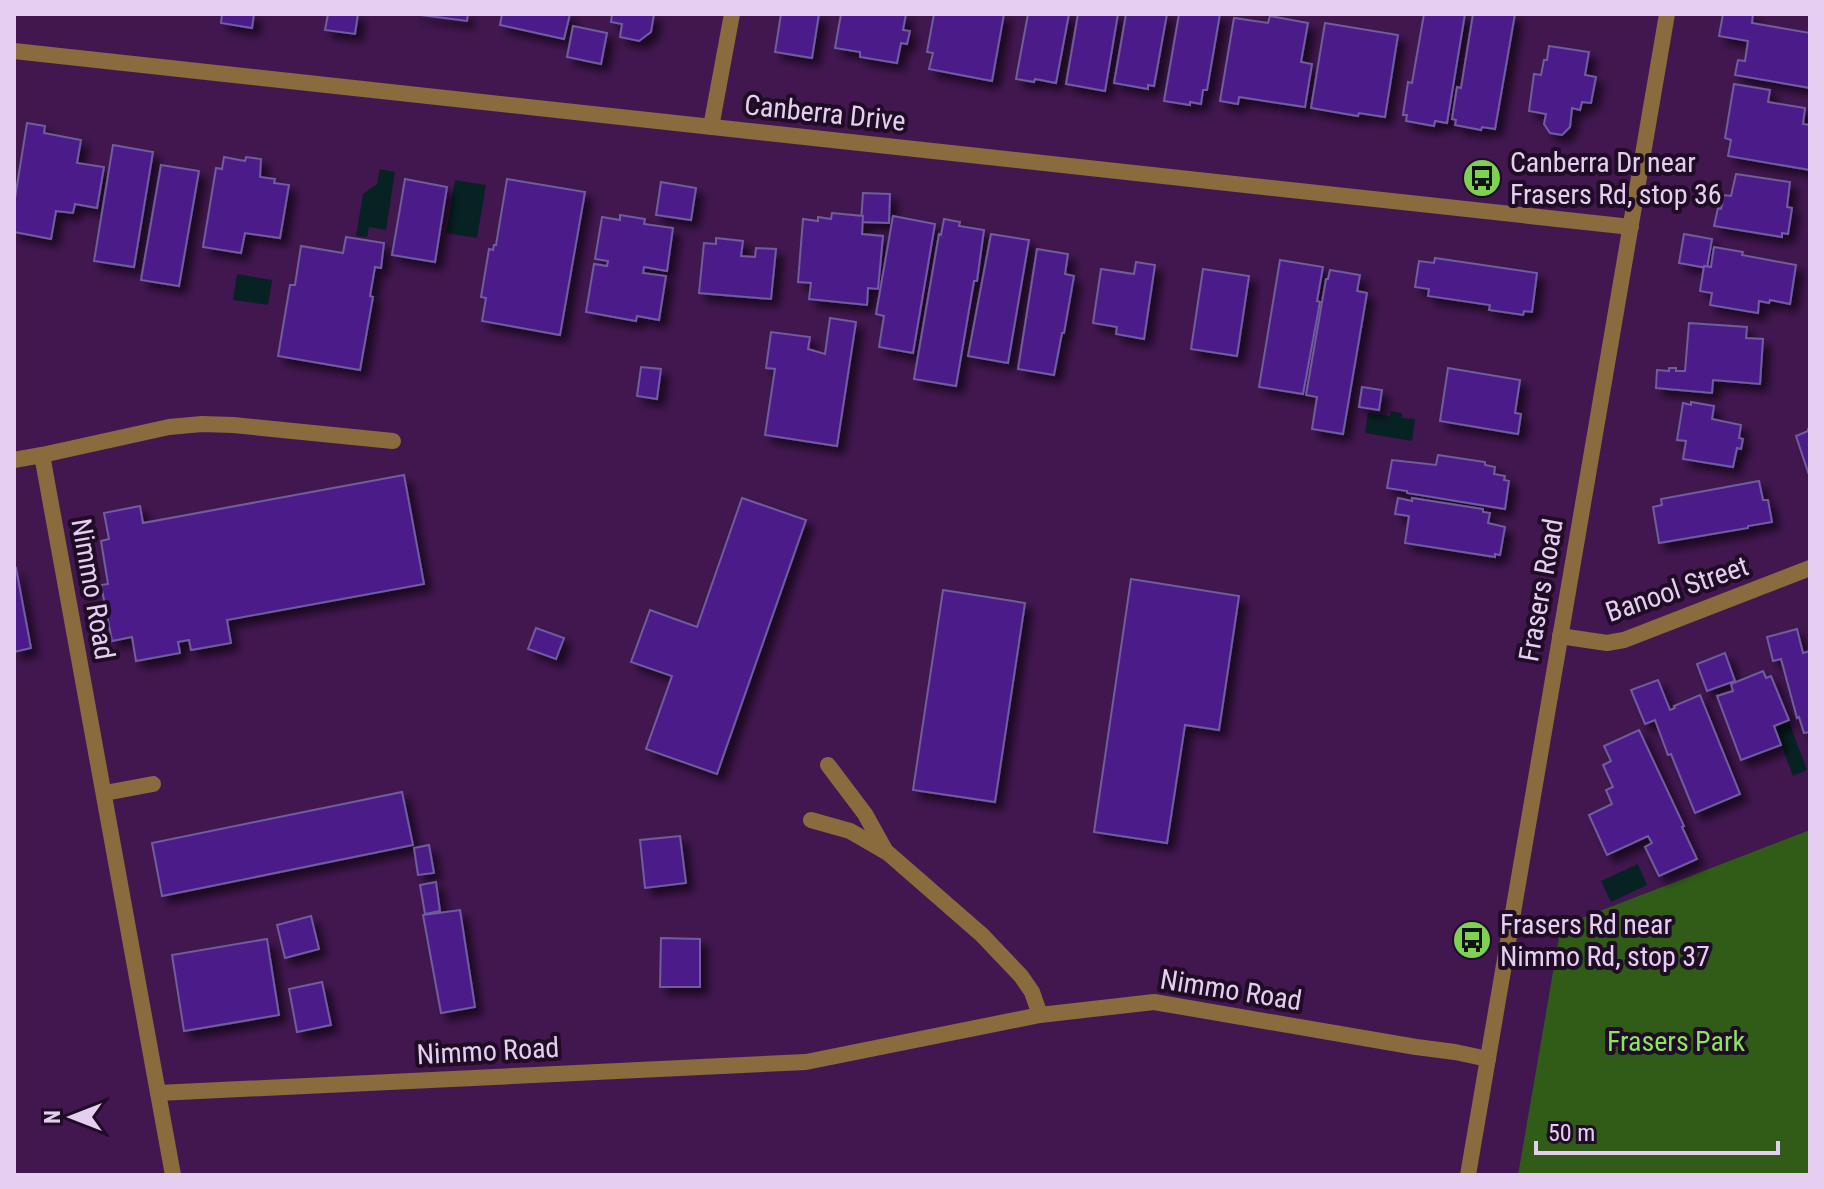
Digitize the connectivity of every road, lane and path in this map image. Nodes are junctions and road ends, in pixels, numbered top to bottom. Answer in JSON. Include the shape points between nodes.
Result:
{"nodes":[{"id":1,"x":732,"y":14,"type":"edge"},
{"id":2,"x":1667,"y":14,"type":"edge"},
{"id":3,"x":14,"y":51,"type":"edge"},
{"id":4,"x":711,"y":127,"type":"junction"},
{"id":5,"x":1631,"y":227,"type":"junction"},
{"id":6,"x":393,"y":441,"type":"dead end"},
{"id":7,"x":42,"y":455,"type":"junction"},
{"id":8,"x":14,"y":460,"type":"edge"},
{"id":9,"x":1810,"y":568,"type":"edge"},
{"id":10,"x":1560,"y":636,"type":"junction"},
{"id":11,"x":828,"y":765,"type":"dead end"},
{"id":12,"x":153,"y":784,"type":"dead end"},
{"id":13,"x":105,"y":793,"type":"junction"},
{"id":14,"x":811,"y":820,"type":"dead end"},
{"id":15,"x":888,"y":853,"type":"junction"},
{"id":16,"x":1040,"y":1015,"type":"junction"},
{"id":17,"x":1488,"y":1059,"type":"junction"},
{"id":18,"x":158,"y":1093,"type":"junction"},
{"id":19,"x":173,"y":1175,"type":"edge"},
{"id":20,"x":1468,"y":1175,"type":"edge"}],
"edges":[{"from":1,"to":4,"type":"street"},
{"from":2,"to":5,"type":"street","name":"Frasers Road"},
{"from":3,"to":4,"type":"street","name":"Canberra Drive"},
{"from":4,"to":5,"type":"street","name":"Canberra Drive"},
{"from":5,"to":10,"type":"street","name":"Frasers Road"},
{"from":6,"to":7,"type":"street","via":[[202,424]]},
{"from":7,"to":8,"type":"street"},
{"from":7,"to":13,"type":"street","name":"Nimmo Road"},
{"from":9,"to":10,"type":"street","name":"Banool Street","via":[[1624,640],[1607,643]]},
{"from":10,"to":17,"type":"street","name":"Frasers Road"},
{"from":11,"to":15,"type":"street"},
{"from":12,"to":13,"type":"street"},
{"from":13,"to":18,"type":"street","name":"Nimmo Road"},
{"from":14,"to":15,"type":"street","via":[[850,831]]},
{"from":15,"to":16,"type":"street","via":[[1021,976]]},
{"from":16,"to":17,"type":"street","name":"Nimmo Road","via":[[1154,1002]]},
{"from":16,"to":18,"type":"street","name":"Nimmo Road","via":[[806,1062]]},
{"from":17,"to":20,"type":"street","name":"Frasers Road"},
{"from":18,"to":19,"type":"street"}]}
